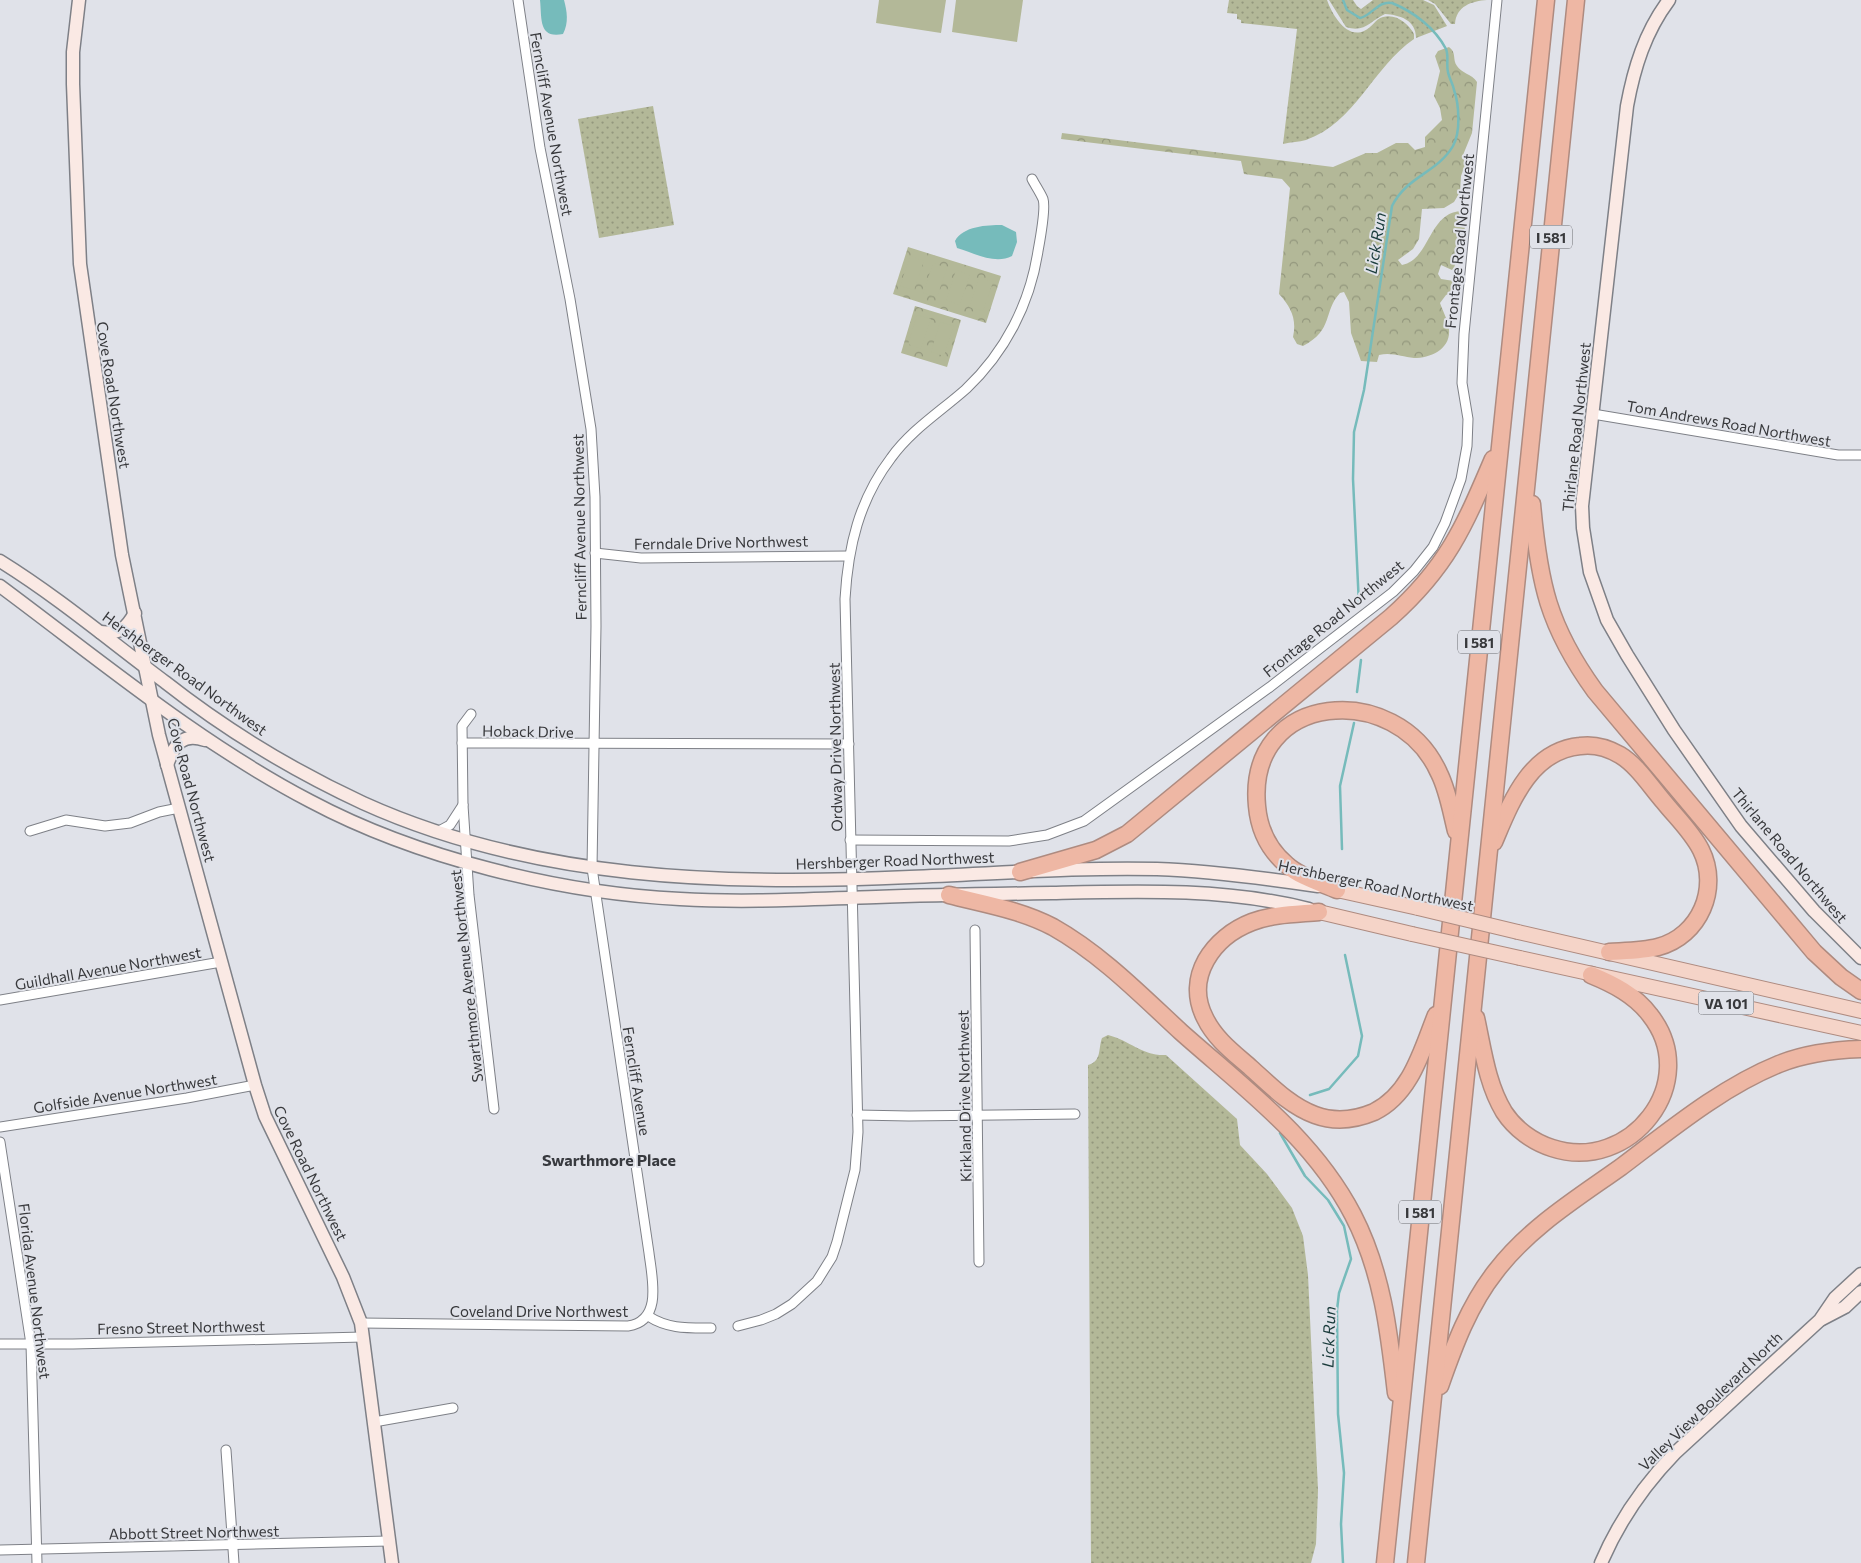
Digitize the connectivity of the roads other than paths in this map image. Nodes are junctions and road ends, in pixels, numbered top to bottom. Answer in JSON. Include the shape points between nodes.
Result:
{"nodes":[{"id":1,"x":79,"y":0,"type":"edge"},
{"id":2,"x":518,"y":0,"type":"edge"},
{"id":3,"x":1497,"y":0,"type":"edge"},
{"id":4,"x":1546,"y":0,"type":"edge"},
{"id":5,"x":1576,"y":0,"type":"edge"},
{"id":6,"x":1669,"y":0,"type":"edge"},
{"id":7,"x":1032,"y":179,"type":"dead end"},
{"id":8,"x":1593,"y":414,"type":"junction"},
{"id":9,"x":1500,"y":441,"type":"junction"},
{"id":10,"x":1861,"y":455,"type":"edge"},
{"id":11,"x":1529,"y":474,"type":"junction"},
{"id":12,"x":595,"y":553,"type":"junction"},
{"id":13,"x":848,"y":556,"type":"junction"},
{"id":14,"x":0,"y":561,"type":"edge"},
{"id":15,"x":0,"y":586,"type":"edge"},
{"id":16,"x":135,"y":613,"type":"junction"},
{"id":17,"x":100,"y":632,"type":"junction"},
{"id":18,"x":146,"y":667,"type":"junction"},
{"id":19,"x":152,"y":698,"type":"junction"},
{"id":20,"x":471,"y":714,"type":"dead end"},
{"id":21,"x":212,"y":742,"type":"junction"},
{"id":22,"x":462,"y":743,"type":"junction"},
{"id":23,"x":849,"y":744,"type":"junction"},
{"id":24,"x":594,"y":745,"type":"junction"},
{"id":25,"x":168,"y":765,"type":"junction"},
{"id":26,"x":463,"y":805,"type":"junction"},
{"id":27,"x":179,"y":808,"type":"junction"},
{"id":28,"x":30,"y":830,"type":"dead end"},
{"id":29,"x":439,"y":831,"type":"junction"},
{"id":30,"x":466,"y":840,"type":"junction"},
{"id":31,"x":850,"y":840,"type":"junction"},
{"id":32,"x":1459,"y":844,"type":"junction"},
{"id":33,"x":1488,"y":856,"type":"junction"},
{"id":34,"x":467,"y":862,"type":"junction"},
{"id":35,"x":592,"y":868,"type":"junction"},
{"id":36,"x":1020,"y":872,"type":"junction"},
{"id":37,"x":851,"y":878,"type":"junction"},
{"id":38,"x":594,"y":889,"type":"junction"},
{"id":39,"x":1338,"y":890,"type":"junction"},
{"id":40,"x":948,"y":895,"type":"junction"},
{"id":41,"x":852,"y":898,"type":"junction"},
{"id":42,"x":598,"y":909,"type":"joint"},
{"id":43,"x":1319,"y":912,"type":"junction"},
{"id":44,"x":975,"y":930,"type":"dead end"},
{"id":45,"x":1609,"y":952,"type":"junction"},
{"id":46,"x":1861,"y":958,"type":"edge"},
{"id":47,"x":221,"y":962,"type":"junction"},
{"id":48,"x":1591,"y":975,"type":"junction"},
{"id":49,"x":1861,"y":991,"type":"edge"},
{"id":50,"x":1443,"y":997,"type":"junction"},
{"id":51,"x":0,"y":1000,"type":"edge"},
{"id":52,"x":1473,"y":1005,"type":"junction"},
{"id":53,"x":1861,"y":1011,"type":"edge"},
{"id":54,"x":1861,"y":1034,"type":"edge"},
{"id":55,"x":1861,"y":1048,"type":"edge"},
{"id":56,"x":254,"y":1085,"type":"junction"},
{"id":57,"x":494,"y":1109,"type":"dead end"},
{"id":58,"x":1075,"y":1114,"type":"dead end"},
{"id":59,"x":857,"y":1115,"type":"junction"},
{"id":60,"x":978,"y":1116,"type":"junction"},
{"id":61,"x":0,"y":1127,"type":"edge"},
{"id":62,"x":0,"y":1142,"type":"edge"},
{"id":63,"x":980,"y":1262,"type":"dead end"},
{"id":64,"x":1861,"y":1274,"type":"edge"},
{"id":65,"x":1861,"y":1292,"type":"edge"},
{"id":66,"x":648,"y":1316,"type":"junction"},
{"id":67,"x":1820,"y":1320,"type":"junction"},
{"id":68,"x":361,"y":1324,"type":"junction"},
{"id":69,"x":738,"y":1326,"type":"dead end"},
{"id":70,"x":711,"y":1328,"type":"dead end"},
{"id":71,"x":363,"y":1337,"type":"junction"},
{"id":72,"x":0,"y":1344,"type":"edge"},
{"id":73,"x":31,"y":1344,"type":"junction"},
{"id":74,"x":453,"y":1408,"type":"dead end"},
{"id":75,"x":1431,"y":1412,"type":"junction"},
{"id":76,"x":374,"y":1422,"type":"junction"},
{"id":77,"x":1399,"y":1427,"type":"junction"},
{"id":78,"x":226,"y":1450,"type":"dead end"},
{"id":79,"x":389,"y":1541,"type":"junction"},
{"id":80,"x":232,"y":1545,"type":"junction"},
{"id":81,"x":37,"y":1549,"type":"junction"},
{"id":82,"x":0,"y":1550,"type":"edge"},
{"id":83,"x":37,"y":1563,"type":"edge"},
{"id":84,"x":234,"y":1563,"type":"edge"},
{"id":85,"x":392,"y":1563,"type":"edge"},
{"id":86,"x":1385,"y":1563,"type":"edge"},
{"id":87,"x":1416,"y":1563,"type":"edge"},
{"id":88,"x":1601,"y":1563,"type":"edge"}],
"edges":[{"from":1,"to":16,"type":"main road","name":"Cove Road Northwest","via":[[73,84],[80,264],[122,554]]},
{"from":2,"to":12,"type":"street","name":"Ferncliff Avenue Northwest","via":[[540,148],[586,393],[594,459]]},
{"from":3,"to":31,"type":"street","name":"Frontage Road Northwest","via":[[1461,373],[1468,419],[1467,446],[1461,480],[1433,547],[1405,581],[1347,628],[1084,821],[1047,835],[1009,841]]},
{"from":4,"to":9,"type":"highway","number":"I 581"},
{"from":5,"to":11,"type":"highway","number":"I 581"},
{"from":6,"to":8,"type":"main road","name":"Thirlane Road Northwest","via":[[1638,60],[1627,106]]},
{"from":7,"to":13,"type":"street","name":"Ordway Drive Northwest","via":[[1044,201],[1035,271],[1021,311],[999,351],[980,375],[918,427],[891,458],[858,518]]},
{"from":8,"to":10,"type":"street","name":"Tom Andrews Road Northwest","via":[[1838,456]]},
{"from":8,"to":46,"type":"main road","name":"Thirlane Road Northwest","via":[[1582,506],[1583,528],[1590,572],[1607,620],[1723,803],[1836,936]]},
{"from":9,"to":32,"type":"highway","number":"I 581"},
{"from":9,"to":36,"type":"highway","via":[[1455,544],[1425,584],[1391,617],[1127,834],[1096,850]]},
{"from":11,"to":33,"type":"highway","number":"I 581"},
{"from":11,"to":49,"type":"highway","via":[[1542,586],[1557,629],[1580,670],[1595,692],[1814,952],[1840,977]]},
{"from":12,"to":13,"type":"street","name":"Ferndale Drive Northwest","via":[[641,558]]},
{"from":12,"to":24,"type":"street","name":"Ferncliff Avenue Northwest"},
{"from":13,"to":23,"type":"street","name":"Ordway Drive Northwest","via":[[845,599]]},
{"from":14,"to":17,"type":"main road","name":"Hershberger Road Northwest","number":"VA 101"},
{"from":15,"to":19,"type":"main road","number":"VA 101"},
{"from":16,"to":17,"type":"main road","via":[[123,630]]},
{"from":16,"to":18,"type":"main road","name":"Cove Road Northwest"},
{"from":17,"to":18,"type":"main road","name":"Hershberger Road Northwest","number":"VA 101"},
{"from":18,"to":19,"type":"main road","name":"Cove Road Northwest"},
{"from":18,"to":29,"type":"main road","name":"Hershberger Road Northwest","number":"VA 101","via":[[206,713],[283,762],[365,804]]},
{"from":19,"to":21,"type":"main road","number":"VA 101"},
{"from":19,"to":25,"type":"main road","name":"Cove Road Northwest"},
{"from":20,"to":22,"type":"street","name":"Swarthmore Avenue Northwest","via":[[462,726]]},
{"from":21,"to":25,"type":"main road","via":[[198,737],[185,738],[173,749]]},
{"from":21,"to":34,"type":"main road","number":"VA 101","via":[[312,803],[400,841]]},
{"from":22,"to":24,"type":"street","name":"Hoback Drive"},
{"from":22,"to":26,"type":"street","name":"Swarthmore Avenue Northwest"},
{"from":23,"to":24,"type":"street","name":"Hoback Drive"},
{"from":23,"to":31,"type":"street","name":"Ordway Drive Northwest"},
{"from":24,"to":35,"type":"street","name":"Ferncliff Avenue Northwest"},
{"from":25,"to":27,"type":"main road","name":"Cove Road Northwest"},
{"from":26,"to":29,"type":"street","via":[[450,825]]},
{"from":26,"to":30,"type":"street","name":"Swarthmore Avenue Northwest"},
{"from":27,"to":28,"type":"street","via":[[130,823],[105,826],[66,820]]},
{"from":27,"to":47,"type":"main road","name":"Cove Road Northwest"},
{"from":29,"to":30,"type":"main road","name":"Hershberger Road Northwest","number":"VA 101"},
{"from":30,"to":34,"type":"street","name":"Swarthmore Avenue Northwest"},
{"from":30,"to":35,"type":"main road","name":"Hershberger Road Northwest","number":"VA 101"},
{"from":31,"to":37,"type":"street","name":"Ordway Drive Northwest"},
{"from":32,"to":39,"type":"highway","via":[[1439,772],[1412,736],[1385,719],[1360,710],[1331,709],[1305,716],[1278,737],[1263,760],[1257,782],[1257,813],[1266,838],[1288,866]]},
{"from":32,"to":50,"type":"highway","number":"I 581"},
{"from":33,"to":45,"type":"highway","via":[[1520,786],[1530,772],[1552,754],[1571,746],[1592,745],[1611,750],[1629,762],[1694,839],[1705,859],[1709,884],[1698,919],[1681,936],[1660,947]]},
{"from":33,"to":52,"type":"highway","number":"I 581"},
{"from":34,"to":38,"type":"main road","number":"VA 101","via":[[552,883]]},
{"from":34,"to":57,"type":"street","name":"Swarthmore Avenue Northwest"},
{"from":35,"to":37,"type":"main road","name":"Hershberger Road Northwest","number":"VA 101","via":[[706,879]]},
{"from":35,"to":38,"type":"street","name":"Ferncliff Avenue Northwest"},
{"from":36,"to":37,"type":"main road","name":"Hershberger Road Northwest","number":"VA 101"},
{"from":36,"to":39,"type":"main road","name":"Hershberger Road Northwest","number":"VA 101","via":[[1154,869],[1216,872]]},
{"from":37,"to":41,"type":"street","name":"Ordway Drive Northwest"},
{"from":38,"to":41,"type":"main road","number":"VA 101","via":[[699,900]]},
{"from":38,"to":42,"type":"street","name":"Ferncliff Avenue Northwest"},
{"from":39,"to":45,"type":"main road","name":"Hershberger Road Northwest","number":"VA 101","bridge":true},
{"from":40,"to":41,"type":"main road","number":"VA 101"},
{"from":40,"to":43,"type":"main road","number":"VA 101","via":[[1157,891],[1283,904]]},
{"from":40,"to":77,"type":"highway","via":[[1022,914],[1074,940],[1252,1094],[1310,1151],[1353,1215],[1375,1267],[1387,1319]]},
{"from":41,"to":59,"type":"street","name":"Ordway Drive Northwest"},
{"from":42,"to":66,"type":"street","name":"Ferncliff Avenue","via":[[649,1253],[653,1292]]},
{"from":43,"to":48,"type":"main road","number":"VA 101","bridge":true},
{"from":43,"to":50,"type":"highway","via":[[1265,918],[1238,928],[1208,954],[1198,984],[1204,1018],[1217,1036],[1296,1106],[1316,1115],[1340,1120],[1365,1116],[1382,1107],[1411,1075]]},
{"from":44,"to":60,"type":"street","name":"Kirkland Drive Northwest"},
{"from":45,"to":53,"type":"main road","name":"Hershberger Road Northwest","number":"VA 101"},
{"from":47,"to":51,"type":"street","name":"Guildhall Avenue Northwest"},
{"from":47,"to":56,"type":"main road","name":"Cove Road Northwest"},
{"from":48,"to":52,"type":"highway","via":[[1643,1006],[1658,1028],[1667,1056],[1666,1083],[1657,1108],[1639,1130],[1608,1148],[1583,1153],[1559,1151],[1534,1140],[1512,1123],[1490,1083]]},
{"from":48,"to":54,"type":"main road","number":"VA 101"},
{"from":50,"to":77,"type":"highway","number":"I 581"},
{"from":52,"to":75,"type":"highway","number":"I 581"},
{"from":55,"to":75,"type":"highway","via":[[1799,1057],[1758,1074],[1547,1218],[1510,1254],[1475,1302],[1459,1334]]},
{"from":56,"to":61,"type":"street","name":"Golfside Avenue Northwest"},
{"from":56,"to":68,"type":"main road","name":"Cove Road Northwest","via":[[268,1123],[343,1277]]},
{"from":58,"to":60,"type":"street"},
{"from":59,"to":60,"type":"street"},
{"from":59,"to":69,"type":"street","name":"Ordway Drive Northwest","via":[[855,1170],[837,1242],[826,1268],[792,1304],[762,1320]]},
{"from":60,"to":63,"type":"street","name":"Kirkland Drive Northwest"},
{"from":62,"to":73,"type":"street","name":"Florida Avenue Northwest"},
{"from":64,"to":67,"type":"main road","name":"Valley View Boulevard North","via":[[1835,1298]]},
{"from":65,"to":67,"type":"main road","name":"Valley View Boulevard North","via":[[1845,1307]]},
{"from":66,"to":68,"type":"street","name":"Coveland Drive Northwest","via":[[634,1326]]},
{"from":66,"to":70,"type":"street","name":"Coveland Drive Northwest","via":[[674,1328]]},
{"from":67,"to":88,"type":"main road","name":"Valley View Boulevard North","via":[[1654,1475],[1619,1525]]},
{"from":68,"to":71,"type":"main road","name":"Cove Road Northwest"},
{"from":71,"to":73,"type":"street","name":"Fresno Street Northwest"},
{"from":71,"to":76,"type":"main road","name":"Cove Road Northwest"},
{"from":72,"to":73,"type":"street","name":"Fresno Street Northwest"},
{"from":73,"to":81,"type":"street","name":"Florida Avenue Northwest"},
{"from":74,"to":76,"type":"street"},
{"from":75,"to":87,"type":"highway","number":"I 581"},
{"from":76,"to":79,"type":"main road","name":"Cove Road Northwest"},
{"from":77,"to":86,"type":"highway","number":"I 581"},
{"from":78,"to":80,"type":"street"},
{"from":79,"to":80,"type":"street","name":"Abbott Street Northwest"},
{"from":79,"to":85,"type":"main road","name":"Cove Road Northwest"},
{"from":80,"to":81,"type":"street","name":"Abbott Street Northwest"},
{"from":80,"to":84,"type":"street"},
{"from":81,"to":82,"type":"street","name":"Abbott Street Northwest"},
{"from":81,"to":83,"type":"street","name":"Florida Avenue Northwest"}]}
